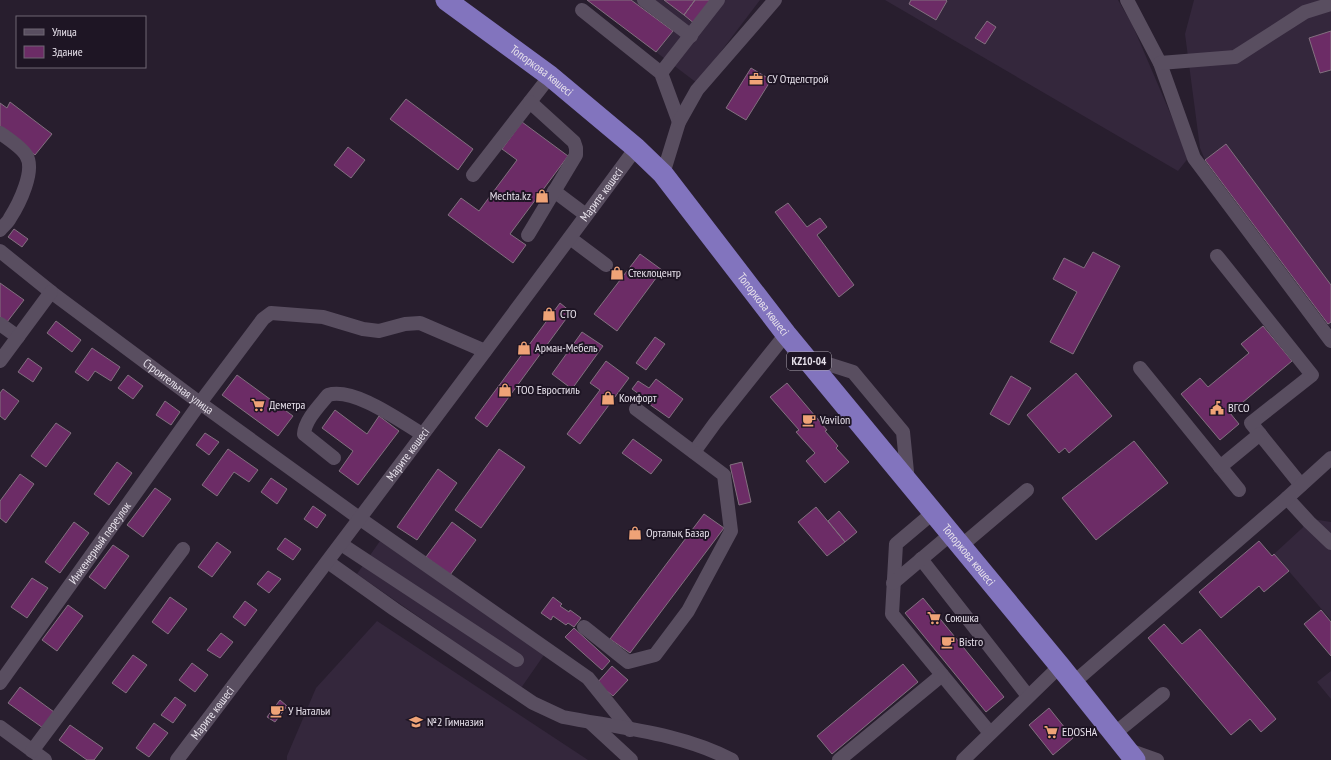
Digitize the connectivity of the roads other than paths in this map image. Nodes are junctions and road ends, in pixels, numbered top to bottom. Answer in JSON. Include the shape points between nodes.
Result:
{"nodes":[{"id":1,"x":446,"y":0,"type":"edge"},
{"id":2,"x":644,"y":0,"type":"edge"},
{"id":3,"x":718,"y":0,"type":"edge"},
{"id":4,"x":775,"y":0,"type":"edge"},
{"id":5,"x":1127,"y":0,"type":"edge"},
{"id":6,"x":1331,"y":4,"type":"edge"},
{"id":7,"x":582,"y":10,"type":"dead end"},
{"id":8,"x":690,"y":36,"type":"junction"},
{"id":9,"x":1160,"y":63,"type":"junction"},
{"id":10,"x":661,"y":73,"type":"junction"},
{"id":11,"x":550,"y":76,"type":"junction"},
{"id":12,"x":530,"y":102,"type":"junction"},
{"id":13,"x":679,"y":122,"type":"junction"},
{"id":14,"x":0,"y":133,"type":"edge"},
{"id":15,"x":636,"y":148,"type":"junction"},
{"id":16,"x":662,"y":174,"type":"junction"},
{"id":17,"x":473,"y":175,"type":"dead end"},
{"id":18,"x":554,"y":191,"type":"junction"},
{"id":19,"x":586,"y":216,"type":"junction"},
{"id":20,"x":0,"y":230,"type":"edge"},
{"id":21,"x":528,"y":235,"type":"dead end"},
{"id":22,"x":570,"y":238,"type":"junction"},
{"id":23,"x":0,"y":251,"type":"edge"},
{"id":24,"x":1217,"y":256,"type":"dead end"},
{"id":25,"x":606,"y":265,"type":"dead end"},
{"id":26,"x":51,"y":292,"type":"junction"},
{"id":27,"x":0,"y":324,"type":"edge"},
{"id":28,"x":786,"y":334,"type":"junction"},
{"id":29,"x":18,"y":337,"type":"junction"},
{"id":30,"x":1331,"y":341,"type":"edge"},
{"id":31,"x":484,"y":351,"type":"junction"},
{"id":32,"x":805,"y":356,"type":"junction"},
{"id":33,"x":0,"y":361,"type":"edge"},
{"id":34,"x":1140,"y":368,"type":"dead end"},
{"id":35,"x":200,"y":403,"type":"junction"},
{"id":36,"x":636,"y":409,"type":"dead end"},
{"id":37,"x":422,"y":434,"type":"junction"},
{"id":38,"x":1260,"y":434,"type":"junction"},
{"id":39,"x":694,"y":452,"type":"junction"},
{"id":40,"x":334,"y":458,"type":"dead end"},
{"id":41,"x":1331,"y":458,"type":"edge"},
{"id":42,"x":1220,"y":467,"type":"junction"},
{"id":43,"x":908,"y":482,"type":"junction"},
{"id":44,"x":1301,"y":485,"type":"junction"},
{"id":45,"x":1027,"y":490,"type":"dead end"},
{"id":46,"x":1239,"y":490,"type":"dead end"},
{"id":47,"x":1287,"y":498,"type":"junction"},
{"id":48,"x":934,"y":512,"type":"junction"},
{"id":49,"x":359,"y":518,"type":"junction"},
{"id":50,"x":956,"y":540,"type":"junction"},
{"id":51,"x":1331,"y":543,"type":"edge"},
{"id":52,"x":341,"y":544,"type":"junction"},
{"id":53,"x":183,"y":549,"type":"dead end"},
{"id":54,"x":921,"y":559,"type":"junction"},
{"id":55,"x":328,"y":562,"type":"junction"},
{"id":56,"x":893,"y":583,"type":"junction"},
{"id":57,"x":584,"y":626,"type":"dead end"},
{"id":58,"x":517,"y":660,"type":"dead end"},
{"id":59,"x":1060,"y":666,"type":"junction"},
{"id":60,"x":942,"y":675,"type":"junction"},
{"id":61,"x":0,"y":683,"type":"edge"},
{"id":62,"x":1073,"y":683,"type":"junction"},
{"id":63,"x":1163,"y":694,"type":"dead end"},
{"id":64,"x":1028,"y":696,"type":"junction"},
{"id":65,"x":590,"y":722,"type":"junction"},
{"id":66,"x":0,"y":727,"type":"edge"},
{"id":67,"x":630,"y":730,"type":"junction"},
{"id":68,"x":990,"y":733,"type":"junction"},
{"id":69,"x":1125,"y":748,"type":"edge"},
{"id":70,"x":32,"y":751,"type":"junction"},
{"id":71,"x":45,"y":760,"type":"edge"},
{"id":72,"x":177,"y":760,"type":"edge"},
{"id":73,"x":631,"y":760,"type":"edge"},
{"id":74,"x":732,"y":760,"type":"edge"},
{"id":75,"x":838,"y":760,"type":"edge"},
{"id":76,"x":963,"y":760,"type":"edge"},
{"id":77,"x":1157,"y":760,"type":"edge"}],
"edges":[{"from":1,"to":11,"type":"highway","name":"Топоркова көшесі","number":"KZ10-04"},
{"from":2,"to":8,"type":"street"},
{"from":3,"to":8,"type":"street"},
{"from":4,"to":13,"type":"street","via":[[697,90]]},
{"from":5,"to":9,"type":"street"},
{"from":6,"to":9,"type":"street","via":[[1305,12],[1235,57]]},
{"from":7,"to":10,"type":"street"},
{"from":8,"to":10,"type":"street"},
{"from":9,"to":30,"type":"street","via":[[1194,158]]},
{"from":10,"to":13,"type":"street"},
{"from":11,"to":12,"type":"street"},
{"from":11,"to":15,"type":"highway","name":"Топоркова көшесі","number":"KZ10-04"},
{"from":12,"to":17,"type":"street"},
{"from":12,"to":18,"type":"street","via":[[574,142],[576,148],[576,155]]},
{"from":13,"to":16,"type":"street"},
{"from":14,"to":20,"type":"street","via":[[26,154],[30,162],[29,175],[20,198],[10,219]]},
{"from":15,"to":16,"type":"highway","name":"Топоркова көшесі","number":"KZ10-04"},
{"from":15,"to":19,"type":"street","name":"Марите көшесі"},
{"from":16,"to":28,"type":"highway","name":"Топоркова көшесі","number":"KZ10-04"},
{"from":18,"to":19,"type":"street"},
{"from":18,"to":21,"type":"street"},
{"from":19,"to":22,"type":"street","name":"Марите көшесі"},
{"from":22,"to":25,"type":"street"},
{"from":22,"to":31,"type":"street","name":"Марите көшесі"},
{"from":23,"to":26,"type":"street","name":"Строительная улица"},
{"from":24,"to":38,"type":"street","via":[[1312,375],[1251,423]]},
{"from":26,"to":29,"type":"street"},
{"from":26,"to":35,"type":"street","name":"Строительная улица"},
{"from":27,"to":29,"type":"street"},
{"from":28,"to":32,"type":"highway","name":"Топоркова көшесі","number":"KZ10-04"},
{"from":28,"to":39,"type":"street"},
{"from":29,"to":33,"type":"street"},
{"from":31,"to":35,"type":"street","name":"Инженерный переулок","via":[[420,323],[380,331],[363,329],[323,317],[271,313],[263,319]]},
{"from":31,"to":37,"type":"street","name":"Марите көшесі"},
{"from":32,"to":43,"type":"highway","name":"Топоркова көшесі","number":"KZ10-04"},
{"from":32,"to":43,"type":"street","via":[[853,372],[903,432]]},
{"from":34,"to":42,"type":"street"},
{"from":35,"to":49,"type":"street","name":"Строительная улица"},
{"from":35,"to":61,"type":"street","name":"Инженерный переулок"},
{"from":36,"to":39,"type":"street"},
{"from":37,"to":40,"type":"street","via":[[358,398],[338,393],[328,395],[305,428],[304,434]]},
{"from":37,"to":49,"type":"street","name":"Марите көшесі"},
{"from":38,"to":42,"type":"street"},
{"from":38,"to":44,"type":"street"},
{"from":39,"to":57,"type":"street","via":[[724,475],[732,531],[688,611],[655,656],[628,662]]},
{"from":41,"to":44,"type":"street"},
{"from":42,"to":46,"type":"street"},
{"from":43,"to":48,"type":"highway","name":"Топоркова көшесі","number":"KZ10-04"},
{"from":44,"to":47,"type":"street"},
{"from":45,"to":50,"type":"street"},
{"from":47,"to":51,"type":"street"},
{"from":47,"to":62,"type":"street"},
{"from":48,"to":50,"type":"highway","name":"Топоркова көшесі","number":"KZ10-04"},
{"from":48,"to":56,"type":"street","via":[[896,544]]},
{"from":49,"to":52,"type":"street","name":"Марите көшесі"},
{"from":49,"to":67,"type":"street","name":"Строительная улица","via":[[588,678]]},
{"from":50,"to":54,"type":"street"},
{"from":50,"to":59,"type":"highway","name":"Топоркова көшесі","number":"KZ10-04"},
{"from":52,"to":55,"type":"street","name":"Марите көшесі"},
{"from":52,"to":58,"type":"street"},
{"from":53,"to":70,"type":"street"},
{"from":54,"to":56,"type":"street"},
{"from":54,"to":64,"type":"street"},
{"from":55,"to":65,"type":"street","via":[[533,703],[563,717]]},
{"from":55,"to":72,"type":"street","name":"Марите көшесі"},
{"from":56,"to":60,"type":"street","via":[[892,614]]},
{"from":59,"to":62,"type":"highway","name":"Топоркова көшесі","number":"KZ10-04"},
{"from":59,"to":64,"type":"street"},
{"from":60,"to":68,"type":"street"},
{"from":60,"to":75,"type":"street"},
{"from":62,"to":69,"type":"highway","name":"Топоркова көшесі","number":"KZ10-04"},
{"from":63,"to":69,"type":"street"},
{"from":64,"to":68,"type":"street"},
{"from":65,"to":67,"type":"street"},
{"from":65,"to":73,"type":"street"},
{"from":66,"to":70,"type":"street"},
{"from":67,"to":74,"type":"street","via":[[667,736],[714,750]]},
{"from":68,"to":76,"type":"street"},
{"from":69,"to":77,"type":"street"},
{"from":70,"to":71,"type":"street"}]}
